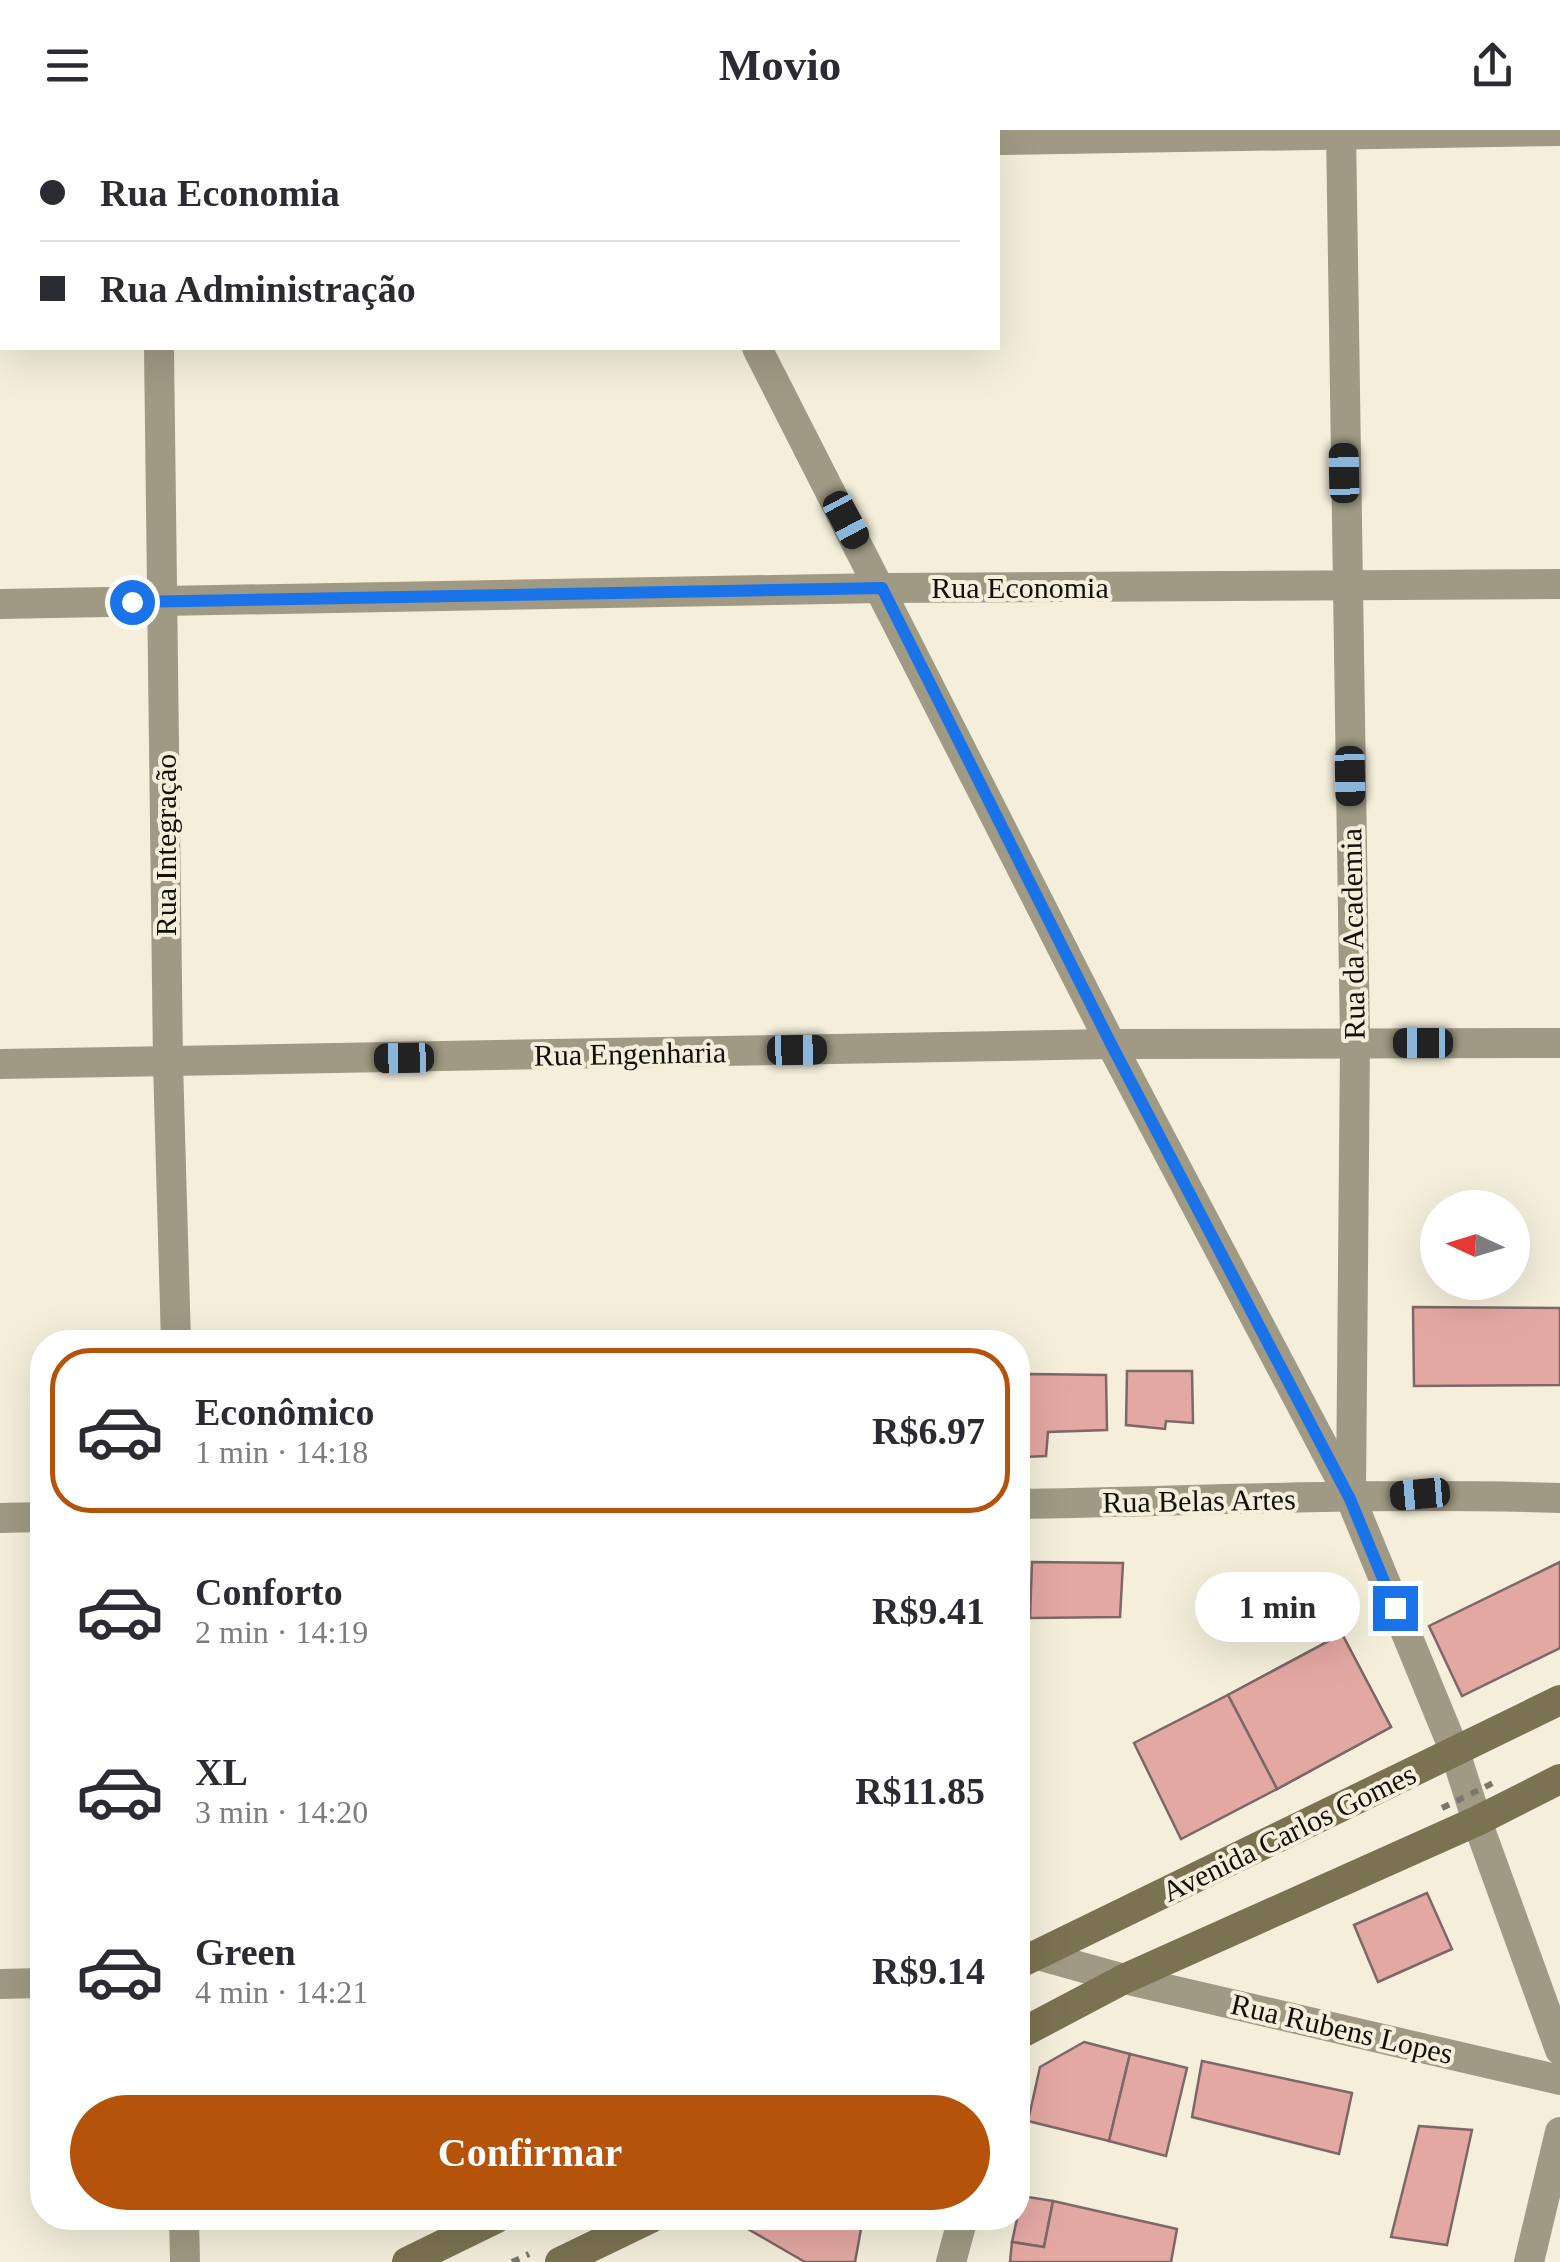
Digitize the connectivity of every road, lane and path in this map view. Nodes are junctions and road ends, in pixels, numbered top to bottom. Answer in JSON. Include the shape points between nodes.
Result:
{"nodes":[{"id":1,"x":1560,"y":130,"type":"edge"},
{"id":2,"x":1341,"y":132,"type":"edge"},
{"id":3,"x":1000,"y":140,"type":"edge"},
{"id":4,"x":159,"y":350,"type":"edge"},
{"id":5,"x":758,"y":350,"type":"edge"},
{"id":6,"x":1560,"y":584,"type":"edge"},
{"id":7,"x":1346,"y":586,"type":"junction"},
{"id":8,"x":882,"y":588,"type":"junction"},
{"id":9,"x":164,"y":602,"type":"junction"},
{"id":10,"x":0,"y":604,"type":"edge"},
{"id":11,"x":1355,"y":1042,"type":"junction"},
{"id":12,"x":1560,"y":1043,"type":"edge"},
{"id":13,"x":1111,"y":1044,"type":"junction"},
{"id":14,"x":168,"y":1063,"type":"junction"},
{"id":15,"x":0,"y":1064,"type":"edge"},
{"id":16,"x":176,"y":1330,"type":"edge"},
{"id":17,"x":1560,"y":1498,"type":"edge"},
{"id":18,"x":1350,"y":1499,"type":"junction"},
{"id":19,"x":1030,"y":1504,"type":"edge"},
{"id":20,"x":30,"y":1517,"type":"edge"},
{"id":21,"x":0,"y":1518,"type":"edge"},
{"id":22,"x":1560,"y":1700,"type":"edge"},
{"id":23,"x":1455,"y":1752,"type":"junction"},
{"id":24,"x":1560,"y":1778,"type":"edge"},
{"id":25,"x":1495,"y":1782,"type":"dead end"},
{"id":26,"x":1442,"y":1808,"type":"dead end"},
{"id":27,"x":1476,"y":1821,"type":"junction"},
{"id":28,"x":1030,"y":1958,"type":"edge"},
{"id":29,"x":1030,"y":1959,"type":"edge"},
{"id":30,"x":1124,"y":1979,"type":"junction"},
{"id":31,"x":30,"y":1983,"type":"edge"},
{"id":32,"x":0,"y":1984,"type":"edge"},
{"id":33,"x":1030,"y":2029,"type":"edge"},
{"id":34,"x":1560,"y":2050,"type":"edge"},
{"id":35,"x":1560,"y":2080,"type":"edge"},
{"id":36,"x":1560,"y":2132,"type":"edge"},
{"id":37,"x":184,"y":2230,"type":"edge"},
{"id":38,"x":472,"y":2230,"type":"edge"},
{"id":39,"x":626,"y":2230,"type":"edge"},
{"id":40,"x":960,"y":2230,"type":"edge"},
{"id":41,"x":185,"y":2262,"type":"edge"},
{"id":42,"x":407,"y":2262,"type":"edge"},
{"id":43,"x":560,"y":2262,"type":"edge"},
{"id":44,"x":951,"y":2262,"type":"edge"},
{"id":45,"x":1528,"y":2262,"type":"edge"}],
"edges":[{"from":1,"to":2,"type":"street"},
{"from":2,"to":3,"type":"street"},
{"from":2,"to":7,"type":"street","name":"Rua da Academia"},
{"from":4,"to":9,"type":"street","name":"Rua Integração"},
{"from":5,"to":8,"type":"street"},
{"from":6,"to":7,"type":"street","name":"Rua Economia"},
{"from":7,"to":8,"type":"street","name":"Rua Economia"},
{"from":7,"to":11,"type":"street","name":"Rua da Academia"},
{"from":8,"to":9,"type":"street","name":"Rua Economia"},
{"from":8,"to":13,"type":"street"},
{"from":9,"to":10,"type":"street","name":"Rua Economia"},
{"from":9,"to":14,"type":"street","name":"Rua Integração"},
{"from":11,"to":12,"type":"street","name":"Rua Engenharia"},
{"from":11,"to":13,"type":"street","name":"Rua Engenharia"},
{"from":11,"to":18,"type":"street","name":"Rua da Academia"},
{"from":13,"to":14,"type":"street","name":"Rua Engenharia"},
{"from":13,"to":18,"type":"street"},
{"from":14,"to":15,"type":"street","name":"Rua Engenharia"},
{"from":14,"to":16,"type":"street","name":"Rua Integração"},
{"from":17,"to":18,"type":"street","name":"Rua Belas Artes"},
{"from":18,"to":19,"type":"street","name":"Rua Belas Artes"},
{"from":18,"to":23,"type":"street"},
{"from":20,"to":21,"type":"street"},
{"from":22,"to":23,"type":"main road","name":"Avenida Carlos Gomes"},
{"from":23,"to":27,"type":"street"},
{"from":23,"to":28,"type":"main road","name":"Avenida Carlos Gomes"},
{"from":24,"to":27,"type":"main road","name":"Avenida Carlos Gomes"},
{"from":25,"to":26,"type":"path","bridge":true},
{"from":27,"to":30,"type":"main road","name":"Avenida Carlos Gomes"},
{"from":27,"to":34,"type":"street"},
{"from":29,"to":30,"type":"street","name":"Rua Rubens Lopes"},
{"from":30,"to":33,"type":"main road","name":"Avenida Carlos Gomes"},
{"from":30,"to":35,"type":"street","name":"Rua Rubens Lopes"},
{"from":31,"to":32,"type":"street"},
{"from":36,"to":45,"type":"street"},
{"from":37,"to":41,"type":"street"},
{"from":38,"to":42,"type":"main road"},
{"from":39,"to":43,"type":"main road"},
{"from":40,"to":44,"type":"street"}]}
